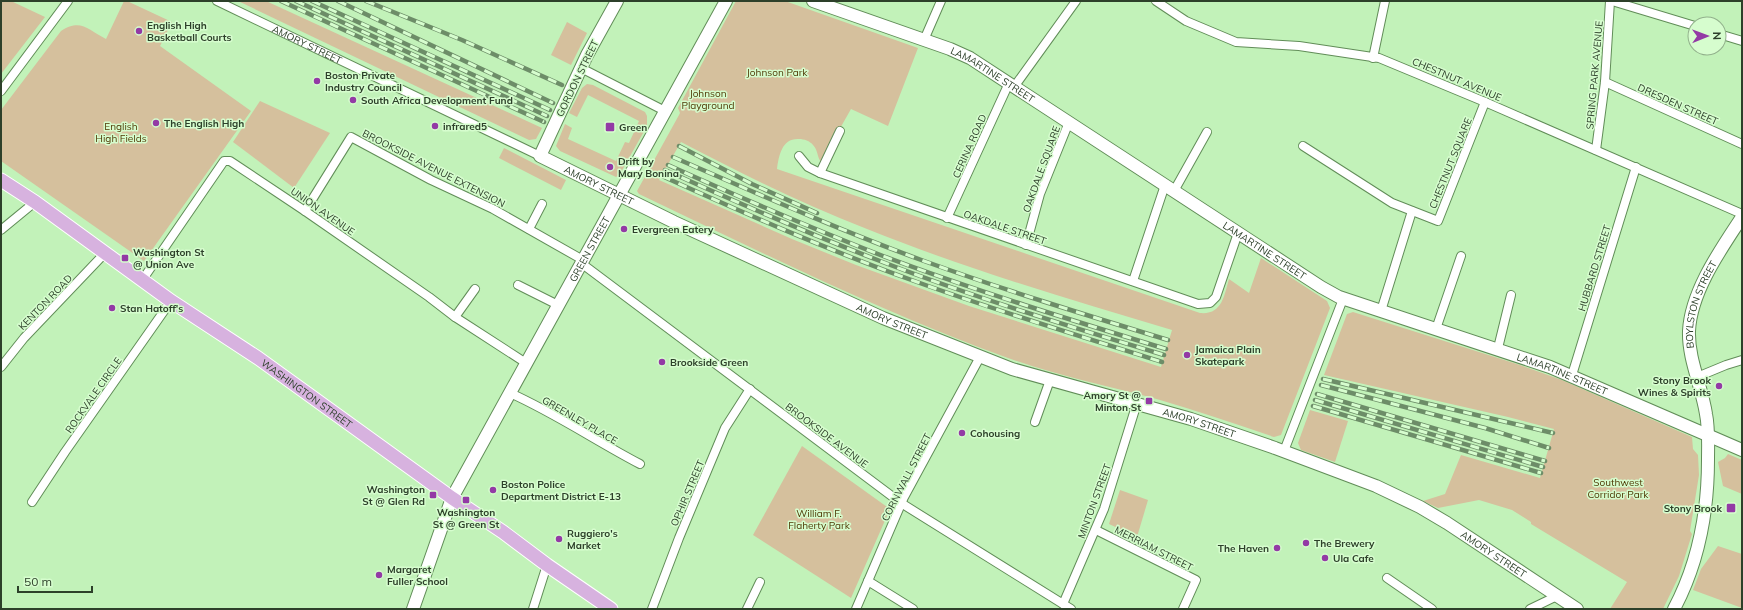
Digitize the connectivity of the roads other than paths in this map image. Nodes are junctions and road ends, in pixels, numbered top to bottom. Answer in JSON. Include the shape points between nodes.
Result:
{"nodes":[{"id":1,"x":68,"y":1,"type":"edge"},
{"id":2,"x":217,"y":1,"type":"edge"},
{"id":3,"x":617,"y":1,"type":"edge"},
{"id":4,"x":726,"y":1,"type":"edge"},
{"id":5,"x":813,"y":1,"type":"edge"},
{"id":6,"x":941,"y":1,"type":"edge"},
{"id":7,"x":1076,"y":1,"type":"edge"},
{"id":8,"x":1156,"y":1,"type":"edge"},
{"id":9,"x":1385,"y":1,"type":"edge"},
{"id":10,"x":1611,"y":1,"type":"edge"},
{"id":11,"x":1687,"y":24,"type":"edge"},
{"id":12,"x":1727,"y":36,"type":"edge"},
{"id":13,"x":924,"y":40,"type":"junction"},
{"id":14,"x":1742,"y":41,"type":"edge"},
{"id":15,"x":1373,"y":58,"type":"junction"},
{"id":16,"x":581,"y":68,"type":"junction"},
{"id":17,"x":1605,"y":82,"type":"junction"},
{"id":18,"x":1011,"y":85,"type":"junction"},
{"id":19,"x":1,"y":91,"type":"edge"},
{"id":20,"x":1485,"y":102,"type":"junction"},
{"id":21,"x":665,"y":111,"type":"junction"},
{"id":22,"x":1069,"y":122,"type":"junction"},
{"id":23,"x":840,"y":131,"type":"dead end"},
{"id":24,"x":1207,"y":132,"type":"dead end"},
{"id":25,"x":1742,"y":144,"type":"edge"},
{"id":26,"x":1303,"y":146,"type":"dead end"},
{"id":27,"x":1596,"y":150,"type":"junction"},
{"id":28,"x":540,"y":156,"type":"junction"},
{"id":29,"x":798,"y":156,"type":"dead end"},
{"id":30,"x":1636,"y":167,"type":"junction"},
{"id":31,"x":820,"y":173,"type":"junction"},
{"id":32,"x":1,"y":180,"type":"edge"},
{"id":33,"x":1170,"y":188,"type":"junction"},
{"id":34,"x":619,"y":194,"type":"junction"},
{"id":35,"x":35,"y":202,"type":"junction"},
{"id":36,"x":542,"y":204,"type":"dead end"},
{"id":37,"x":305,"y":211,"type":"junction"},
{"id":38,"x":1412,"y":211,"type":"junction"},
{"id":39,"x":1742,"y":215,"type":"edge"},
{"id":40,"x":948,"y":218,"type":"junction"},
{"id":41,"x":1,"y":230,"type":"edge"},
{"id":42,"x":529,"y":230,"type":"junction"},
{"id":43,"x":1238,"y":233,"type":"junction"},
{"id":44,"x":1026,"y":245,"type":"junction"},
{"id":45,"x":105,"y":253,"type":"junction"},
{"id":46,"x":1461,"y":256,"type":"dead end"},
{"id":47,"x":582,"y":261,"type":"junction"},
{"id":48,"x":143,"y":279,"type":"junction"},
{"id":49,"x":1133,"y":281,"type":"junction"},
{"id":50,"x":518,"y":285,"type":"dead end"},
{"id":51,"x":475,"y":288,"type":"dead end"},
{"id":52,"x":1511,"y":295,"type":"dead end"},
{"id":53,"x":1343,"y":298,"type":"junction"},
{"id":54,"x":171,"y":301,"type":"junction"},
{"id":55,"x":558,"y":305,"type":"junction"},
{"id":56,"x":1381,"y":312,"type":"junction"},
{"id":57,"x":455,"y":317,"type":"junction"},
{"id":58,"x":1436,"y":329,"type":"junction"},
{"id":59,"x":1498,"y":348,"type":"junction"},
{"id":60,"x":980,"y":357,"type":"junction"},
{"id":61,"x":1742,"y":360,"type":"edge"},
{"id":62,"x":526,"y":363,"type":"junction"},
{"id":63,"x":1,"y":367,"type":"edge"},
{"id":64,"x":1572,"y":375,"type":"junction"},
{"id":65,"x":1697,"y":377,"type":"junction"},
{"id":66,"x":1050,"y":380,"type":"junction"},
{"id":67,"x":750,"y":389,"type":"junction"},
{"id":68,"x":510,"y":393,"type":"junction"},
{"id":69,"x":1137,"y":403,"type":"junction"},
{"id":70,"x":1035,"y":422,"type":"dead end"},
{"id":71,"x":1708,"y":435,"type":"junction"},
{"id":72,"x":1742,"y":450,"type":"edge"},
{"id":73,"x":1284,"y":451,"type":"junction"},
{"id":74,"x":640,"y":464,"type":"dead end"},
{"id":75,"x":452,"y":498,"type":"junction"},
{"id":76,"x":32,"y":502,"type":"dead end"},
{"id":77,"x":901,"y":503,"type":"junction"},
{"id":78,"x":1096,"y":530,"type":"junction"},
{"id":79,"x":547,"y":565,"type":"junction"},
{"id":80,"x":1387,"y":578,"type":"dead end"},
{"id":81,"x":868,"y":581,"type":"junction"},
{"id":82,"x":760,"y":582,"type":"dead end"},
{"id":83,"x":1557,"y":596,"type":"junction"},
{"id":84,"x":1063,"y":604,"type":"junction"},
{"id":85,"x":413,"y":609,"type":"edge"},
{"id":86,"x":533,"y":609,"type":"edge"},
{"id":87,"x":611,"y":609,"type":"edge"},
{"id":88,"x":652,"y":609,"type":"edge"},
{"id":89,"x":748,"y":609,"type":"edge"},
{"id":90,"x":856,"y":609,"type":"edge"},
{"id":91,"x":913,"y":609,"type":"edge"},
{"id":92,"x":1071,"y":609,"type":"edge"},
{"id":93,"x":1183,"y":609,"type":"edge"},
{"id":94,"x":1432,"y":609,"type":"edge"},
{"id":95,"x":1530,"y":609,"type":"edge"},
{"id":96,"x":1577,"y":609,"type":"edge"},
{"id":97,"x":1674,"y":609,"type":"edge"}],
"edges":[{"from":1,"to":19,"type":"street"},
{"from":2,"to":28,"type":"street","name":"AMORY STREET"},
{"from":3,"to":16,"type":"street","name":"GORDON STREET"},
{"from":4,"to":21,"type":"street","name":"GREEN STREET"},
{"from":5,"to":13,"type":"street","name":"LAMARTINE STREET"},
{"from":6,"to":13,"type":"street"},
{"from":7,"to":18,"type":"street","name":"CERINA ROAD"},
{"from":8,"to":15,"type":"street","name":"CHESTNUT AVENUE","via":[[1186,21],[1236,42],[1299,46]]},
{"from":9,"to":15,"type":"street"},
{"from":10,"to":11,"type":"street"},
{"from":10,"to":17,"type":"street","name":"SPRING PARK AVENUE"},
{"from":12,"to":14,"type":"street"},
{"from":13,"to":18,"type":"street","name":"LAMARTINE STREET","via":[[963,54]]},
{"from":15,"to":20,"type":"street","name":"CHESTNUT AVENUE","via":[[1410,70]]},
{"from":16,"to":21,"type":"street"},
{"from":16,"to":28,"type":"street","name":"GORDON STREET"},
{"from":17,"to":25,"type":"street","name":"DRESDEN STREET"},
{"from":17,"to":27,"type":"street","name":"SPRING PARK AVENUE"},
{"from":18,"to":22,"type":"street","name":"LAMARTINE STREET"},
{"from":18,"to":40,"type":"street","name":"CERINA ROAD"},
{"from":20,"to":27,"type":"street","name":"CHESTNUT AVENUE"},
{"from":20,"to":38,"type":"street","name":"CHESTNUT SQUARE","via":[[1438,221]]},
{"from":21,"to":34,"type":"street","name":"GREEN STREET"},
{"from":22,"to":33,"type":"street","name":"LAMARTINE STREET"},
{"from":22,"to":44,"type":"street","name":"OAKDALE SQUARE","via":[[1040,194]]},
{"from":23,"to":31,"type":"street"},
{"from":24,"to":33,"type":"street"},
{"from":26,"to":38,"type":"street","name":"CHESTNUT SQUARE","via":[[1392,203]]},
{"from":27,"to":30,"type":"street","name":"CHESTNUT AVENUE"},
{"from":28,"to":34,"type":"street","name":"AMORY STREET"},
{"from":29,"to":31,"type":"street","name":"OAKDALE STREET","via":[[808,167]]},
{"from":30,"to":39,"type":"street","name":"CHESTNUT AVENUE"},
{"from":30,"to":64,"type":"street","name":"HUBBARD STREET"},
{"from":31,"to":40,"type":"street","name":"OAKDALE STREET"},
{"from":32,"to":35,"type":"main road","name":"WASHINGTON STREET"},
{"from":33,"to":43,"type":"street","name":"LAMARTINE STREET"},
{"from":33,"to":49,"type":"street"},
{"from":34,"to":47,"type":"street","name":"GREEN STREET"},
{"from":34,"to":60,"type":"street","name":"AMORY STREET","via":[[849,304]]},
{"from":35,"to":41,"type":"street"},
{"from":35,"to":45,"type":"main road","name":"WASHINGTON STREET"},
{"from":36,"to":42,"type":"street"},
{"from":37,"to":42,"type":"street","name":"BROOKSIDE AVENUE EXTENSION","via":[[351,137]]},
{"from":37,"to":48,"type":"street","name":"UNION AVENUE","via":[[242,168],[230,161],[224,162]]},
{"from":37,"to":57,"type":"street","name":"UNION AVENUE"},
{"from":38,"to":56,"type":"street"},
{"from":39,"to":65,"type":"street","name":"BOYLSTON STREET","via":[[1705,279],[1692,316],[1690,340]]},
{"from":40,"to":44,"type":"street","name":"OAKDALE STREET"},
{"from":42,"to":47,"type":"street","name":"BROOKSIDE AVENUE EXTENSION"},
{"from":43,"to":49,"type":"street","name":"OAKDALE STREET","via":[[1218,294],[1210,303],[1194,303]]},
{"from":43,"to":53,"type":"street","name":"LAMARTINE STREET","via":[[1326,290]]},
{"from":44,"to":49,"type":"street","name":"OAKDALE STREET"},
{"from":45,"to":48,"type":"main road","name":"WASHINGTON STREET"},
{"from":45,"to":63,"type":"street","name":"KENTON ROAD","via":[[24,338]]},
{"from":46,"to":58,"type":"street"},
{"from":47,"to":55,"type":"street","name":"GREEN STREET"},
{"from":47,"to":67,"type":"street","name":"BROOKSIDE AVENUE"},
{"from":48,"to":54,"type":"main road","name":"WASHINGTON STREET"},
{"from":50,"to":55,"type":"street"},
{"from":51,"to":57,"type":"street"},
{"from":52,"to":59,"type":"street"},
{"from":53,"to":56,"type":"street","name":"LAMARTINE STREET"},
{"from":53,"to":73,"type":"street"},
{"from":54,"to":75,"type":"main road","name":"WASHINGTON STREET","via":[[258,358]]},
{"from":54,"to":76,"type":"street","name":"ROCKVALE CIRCLE"},
{"from":55,"to":62,"type":"street","name":"GREEN STREET"},
{"from":56,"to":58,"type":"street","name":"LAMARTINE STREET"},
{"from":57,"to":62,"type":"street","name":"UNION AVENUE"},
{"from":58,"to":59,"type":"street","name":"LAMARTINE STREET"},
{"from":59,"to":64,"type":"street","name":"LAMARTINE STREET"},
{"from":60,"to":66,"type":"street","name":"AMORY STREET"},
{"from":60,"to":77,"type":"street","name":"CORNWALL STREET"},
{"from":61,"to":65,"type":"street"},
{"from":62,"to":68,"type":"street","name":"GREEN STREET"},
{"from":64,"to":71,"type":"street","name":"LAMARTINE STREET"},
{"from":65,"to":71,"type":"street","name":"BOYLSTON STREET"},
{"from":66,"to":69,"type":"street","name":"AMORY STREET"},
{"from":66,"to":70,"type":"street"},
{"from":67,"to":77,"type":"street","name":"BROOKSIDE AVENUE"},
{"from":67,"to":88,"type":"street","name":"OPHIR STREET","via":[[725,428]]},
{"from":68,"to":74,"type":"street","name":"GREENLEY PLACE"},
{"from":68,"to":75,"type":"street","name":"GREEN STREET"},
{"from":69,"to":73,"type":"street","name":"AMORY STREET","via":[[1218,427]]},
{"from":69,"to":78,"type":"street","name":"MINTON STREET"},
{"from":71,"to":72,"type":"street","name":"LAMARTINE STREET"},
{"from":71,"to":97,"type":"street","name":"BOYLSTON STREET","via":[[1708,487],[1703,527],[1687,579]]},
{"from":73,"to":83,"type":"street","name":"AMORY STREET","via":[[1372,484],[1420,507]]},
{"from":75,"to":79,"type":"main road","name":"WASHINGTON STREET","via":[[504,532]]},
{"from":75,"to":85,"type":"street","name":"GREEN STREET"},
{"from":77,"to":81,"type":"street","name":"CORNWALL STREET"},
{"from":77,"to":84,"type":"street","name":"BROOKSIDE AVENUE"},
{"from":78,"to":84,"type":"street","name":"MINTON STREET"},
{"from":78,"to":93,"type":"street","name":"MERRIAM STREET","via":[[1196,580]]},
{"from":79,"to":86,"type":"street"},
{"from":79,"to":87,"type":"main road","name":"WASHINGTON STREET"},
{"from":80,"to":94,"type":"street"},
{"from":81,"to":90,"type":"street","name":"CORNWALL STREET"},
{"from":81,"to":91,"type":"street"},
{"from":82,"to":89,"type":"street"},
{"from":83,"to":95,"type":"street"},
{"from":83,"to":96,"type":"street","name":"AMORY STREET"},
{"from":84,"to":92,"type":"street","name":"BROOKSIDE AVENUE"}]}
